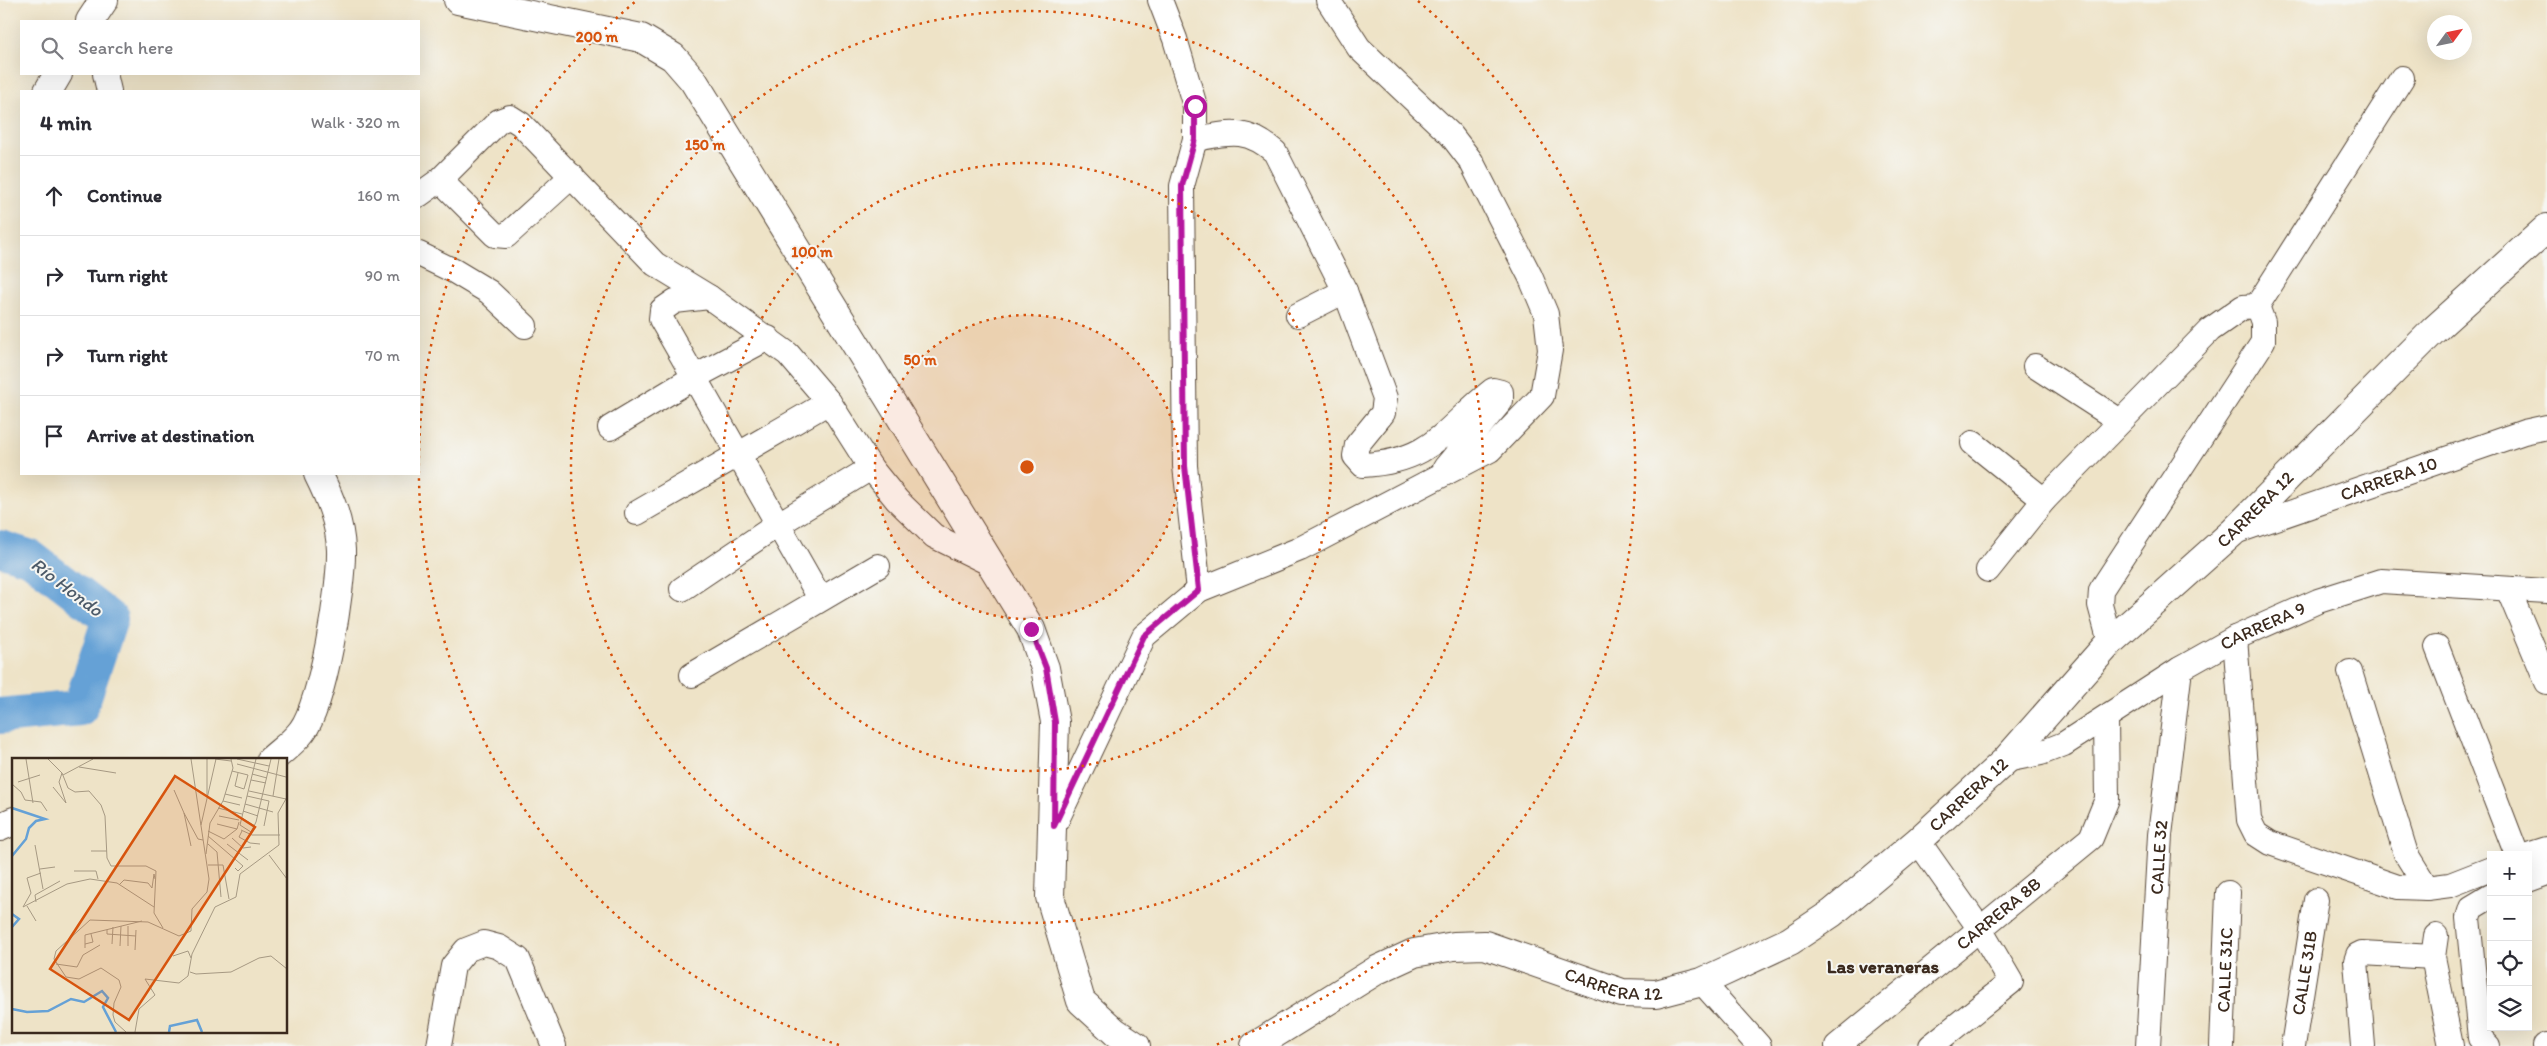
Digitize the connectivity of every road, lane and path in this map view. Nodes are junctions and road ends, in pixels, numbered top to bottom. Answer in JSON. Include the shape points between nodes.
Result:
{"nodes":[{"id":1,"x":104,"y":0,"type":"edge"},
{"id":2,"x":458,"y":0,"type":"edge"},
{"id":3,"x":1160,"y":0,"type":"edge"},
{"id":4,"x":1328,"y":0,"type":"edge"},
{"id":5,"x":91,"y":20,"type":"edge"},
{"id":6,"x":57,"y":75,"type":"edge"},
{"id":7,"x":105,"y":75,"type":"edge"},
{"id":8,"x":2402,"y":78,"type":"dead end"},
{"id":9,"x":49,"y":90,"type":"edge"},
{"id":10,"x":109,"y":90,"type":"edge"},
{"id":11,"x":1195,"y":139,"type":"junction"},
{"id":12,"x":572,"y":176,"type":"junction"},
{"id":13,"x":440,"y":180,"type":"junction"},
{"id":14,"x":420,"y":193,"type":"edge"},
{"id":15,"x":2547,"y":228,"type":"edge"},
{"id":16,"x":420,"y":254,"type":"edge"},
{"id":17,"x":1345,"y":291,"type":"junction"},
{"id":18,"x":709,"y":297,"type":"junction"},
{"id":19,"x":2257,"y":306,"type":"junction"},
{"id":20,"x":1298,"y":315,"type":"dead end"},
{"id":21,"x":525,"y":326,"type":"dead end"},
{"id":22,"x":768,"y":338,"type":"junction"},
{"id":23,"x":2035,"y":366,"type":"dead end"},
{"id":24,"x":693,"y":378,"type":"junction"},
{"id":25,"x":829,"y":402,"type":"junction"},
{"id":26,"x":2547,"y":415,"type":"edge"},
{"id":27,"x":2120,"y":421,"type":"junction"},
{"id":28,"x":610,"y":428,"type":"dead end"},
{"id":29,"x":2536,"y":430,"type":"edge"},
{"id":30,"x":1973,"y":443,"type":"dead end"},
{"id":31,"x":738,"y":454,"type":"junction"},
{"id":32,"x":871,"y":468,"type":"junction"},
{"id":33,"x":318,"y":475,"type":"edge"},
{"id":34,"x":1437,"y":478,"type":"junction"},
{"id":35,"x":2044,"y":500,"type":"junction"},
{"id":36,"x":638,"y":513,"type":"dead end"},
{"id":37,"x":777,"y":525,"type":"junction"},
{"id":38,"x":2232,"y":533,"type":"junction"},
{"id":39,"x":994,"y":565,"type":"junction"},
{"id":40,"x":878,"y":566,"type":"dead end"},
{"id":41,"x":1988,"y":570,"type":"dead end"},
{"id":42,"x":682,"y":589,"type":"dead end"},
{"id":43,"x":2508,"y":589,"type":"junction"},
{"id":44,"x":1199,"y":590,"type":"junction"},
{"id":45,"x":2547,"y":591,"type":"edge"},
{"id":46,"x":820,"y":598,"type":"junction"},
{"id":47,"x":2235,"y":638,"type":"junction"},
{"id":48,"x":2110,"y":642,"type":"junction"},
{"id":49,"x":2437,"y":647,"type":"dead end"},
{"id":50,"x":2180,"y":669,"type":"junction"},
{"id":51,"x":2350,"y":672,"type":"dead end"},
{"id":52,"x":692,"y":675,"type":"dead end"},
{"id":53,"x":2547,"y":682,"type":"edge"},
{"id":54,"x":2106,"y":718,"type":"junction"},
{"id":55,"x":273,"y":758,"type":"edge"},
{"id":56,"x":2006,"y":760,"type":"junction"},
{"id":57,"x":12,"y":821,"type":"edge"},
{"id":58,"x":1054,"y":826,"type":"junction"},
{"id":59,"x":0,"y":827,"type":"edge"},
{"id":60,"x":1918,"y":841,"type":"junction"},
{"id":61,"x":2547,"y":849,"type":"edge"},
{"id":62,"x":2515,"y":851,"type":"edge"},
{"id":63,"x":2532,"y":854,"type":"edge"},
{"id":64,"x":2487,"y":871,"type":"edge"},
{"id":65,"x":2547,"y":873,"type":"edge"},
{"id":66,"x":2532,"y":879,"type":"edge"},
{"id":67,"x":2427,"y":888,"type":"junction"},
{"id":68,"x":2228,"y":893,"type":"dead end"},
{"id":69,"x":2484,"y":899,"type":"edge"},
{"id":70,"x":2316,"y":900,"type":"dead end"},
{"id":71,"x":1980,"y":929,"type":"junction"},
{"id":72,"x":1702,"y":982,"type":"junction"},
{"id":73,"x":439,"y":1046,"type":"edge"},
{"id":74,"x":554,"y":1046,"type":"edge"},
{"id":75,"x":1136,"y":1046,"type":"edge"},
{"id":76,"x":1255,"y":1046,"type":"edge"},
{"id":77,"x":1758,"y":1046,"type":"edge"},
{"id":78,"x":1837,"y":1046,"type":"edge"},
{"id":79,"x":1931,"y":1046,"type":"edge"},
{"id":80,"x":2148,"y":1046,"type":"edge"},
{"id":81,"x":2222,"y":1046,"type":"edge"},
{"id":82,"x":2293,"y":1046,"type":"edge"},
{"id":83,"x":2363,"y":1046,"type":"edge"},
{"id":84,"x":2452,"y":1046,"type":"edge"},
{"id":85,"x":2488,"y":1046,"type":"edge"}],
"edges":[{"from":1,"to":5,"type":"street"},
{"from":2,"to":39,"type":"street","via":[[641,38],[673,57],[693,80]]},
{"from":3,"to":11,"type":"street","via":[[1195,106]]},
{"from":4,"to":34,"type":"street","via":[[1359,48],[1451,135],[1471,161],[1546,314],[1550,350],[1542,396],[1490,450]]},
{"from":6,"to":9,"type":"street"},
{"from":7,"to":10,"type":"street"},
{"from":8,"to":19,"type":"street"},
{"from":11,"to":17,"type":"street","via":[[1238,132],[1264,142],[1274,152]]},
{"from":11,"to":44,"type":"street","via":[[1182,186],[1185,466]]},
{"from":12,"to":13,"type":"street","via":[[506,236],[495,235]]},
{"from":12,"to":13,"type":"street","via":[[521,124],[510,117],[499,121]]},
{"from":12,"to":18,"type":"street","via":[[655,264]]},
{"from":13,"to":14,"type":"street"},
{"from":15,"to":38,"type":"street","name":"CARRERA 12","via":[[2434,330]]},
{"from":16,"to":21,"type":"street","via":[[490,292]]},
{"from":17,"to":20,"type":"street"},
{"from":17,"to":34,"type":"street","via":[[1385,398],[1383,413],[1358,445],[1355,456],[1363,465],[1386,464],[1412,457],[1435,443],[1493,390],[1501,392],[1501,401]]},
{"from":18,"to":22,"type":"street"},
{"from":18,"to":24,"type":"street","via":[[675,301],[662,310],[661,319]]},
{"from":19,"to":27,"type":"street","via":[[2243,307],[2210,330]]},
{"from":19,"to":48,"type":"street","via":[[2263,322],[2264,342],[2101,590],[2100,605]]},
{"from":22,"to":24,"type":"street"},
{"from":22,"to":25,"type":"street","via":[[788,354]]},
{"from":23,"to":27,"type":"street"},
{"from":24,"to":28,"type":"street"},
{"from":24,"to":31,"type":"street"},
{"from":25,"to":31,"type":"street"},
{"from":25,"to":32,"type":"street"},
{"from":26,"to":29,"type":"street","name":"CARRERA 10"},
{"from":27,"to":35,"type":"street"},
{"from":29,"to":38,"type":"street","name":"CARRERA 10"},
{"from":30,"to":35,"type":"street"},
{"from":31,"to":36,"type":"street"},
{"from":31,"to":37,"type":"street"},
{"from":32,"to":37,"type":"street"},
{"from":32,"to":39,"type":"street","via":[[934,536]]},
{"from":33,"to":55,"type":"street","via":[[334,506],[341,549],[333,626],[316,702],[302,730]]},
{"from":34,"to":44,"type":"street","via":[[1300,549]]},
{"from":35,"to":41,"type":"street"},
{"from":37,"to":42,"type":"street"},
{"from":37,"to":46,"type":"street"},
{"from":38,"to":48,"type":"street","name":"CARRERA 12"},
{"from":39,"to":58,"type":"street","via":[[1031,629],[1046,668],[1055,722]]},
{"from":40,"to":46,"type":"street"},
{"from":43,"to":45,"type":"street","name":"CARRERA 9"},
{"from":43,"to":47,"type":"street","name":"CARRERA 9","via":[[2381,582],[2318,601]]},
{"from":43,"to":53,"type":"street"},
{"from":44,"to":58,"type":"street","via":[[1144,636]]},
{"from":46,"to":52,"type":"street"},
{"from":47,"to":50,"type":"street","name":"CARRERA 9"},
{"from":47,"to":67,"type":"street","via":[[2249,820],[2256,834],[2270,843],[2398,887]]},
{"from":48,"to":56,"type":"street","name":"CARRERA 12"},
{"from":49,"to":62,"type":"street"},
{"from":50,"to":54,"type":"street","name":"CARRERA 9"},
{"from":50,"to":80,"type":"street","name":"CALLE 32","via":[[2160,835]]},
{"from":51,"to":67,"type":"street","via":[[2406,854]]},
{"from":54,"to":56,"type":"street","name":"CARRERA 9","via":[[2064,744],[2041,753]]},
{"from":54,"to":71,"type":"street","name":"CARRERA 8B","via":[[2107,799],[2091,838]]},
{"from":56,"to":60,"type":"street","name":"CARRERA 12"},
{"from":57,"to":59,"type":"street"},
{"from":58,"to":75,"type":"street","via":[[1050,896],[1081,1001]]},
{"from":60,"to":71,"type":"street"},
{"from":60,"to":72,"type":"street","name":"CARRERA 12","via":[[1832,913],[1790,941]]},
{"from":61,"to":63,"type":"street"},
{"from":64,"to":67,"type":"street","via":[[2450,885]]},
{"from":65,"to":66,"type":"street"},
{"from":68,"to":81,"type":"street","name":"CALLE 31C"},
{"from":69,"to":85,"type":"street","via":[[2471,908],[2468,918],[2480,1038]]},
{"from":70,"to":82,"type":"street","name":"CALLE 31B"},
{"from":71,"to":78,"type":"street","name":"CARRERA 8B"},
{"from":71,"to":79,"type":"street","via":[[2010,982]]},
{"from":72,"to":76,"type":"street","name":"CARRERA 12","via":[[1656,994],[1622,993],[1485,945],[1454,946],[1414,953],[1377,970]]},
{"from":72,"to":77,"type":"street"},
{"from":73,"to":74,"type":"street","via":[[453,966],[466,950],[484,943],[518,959]]},
{"from":83,"to":84,"type":"street","via":[[2358,955],[2435,946]]}]}
